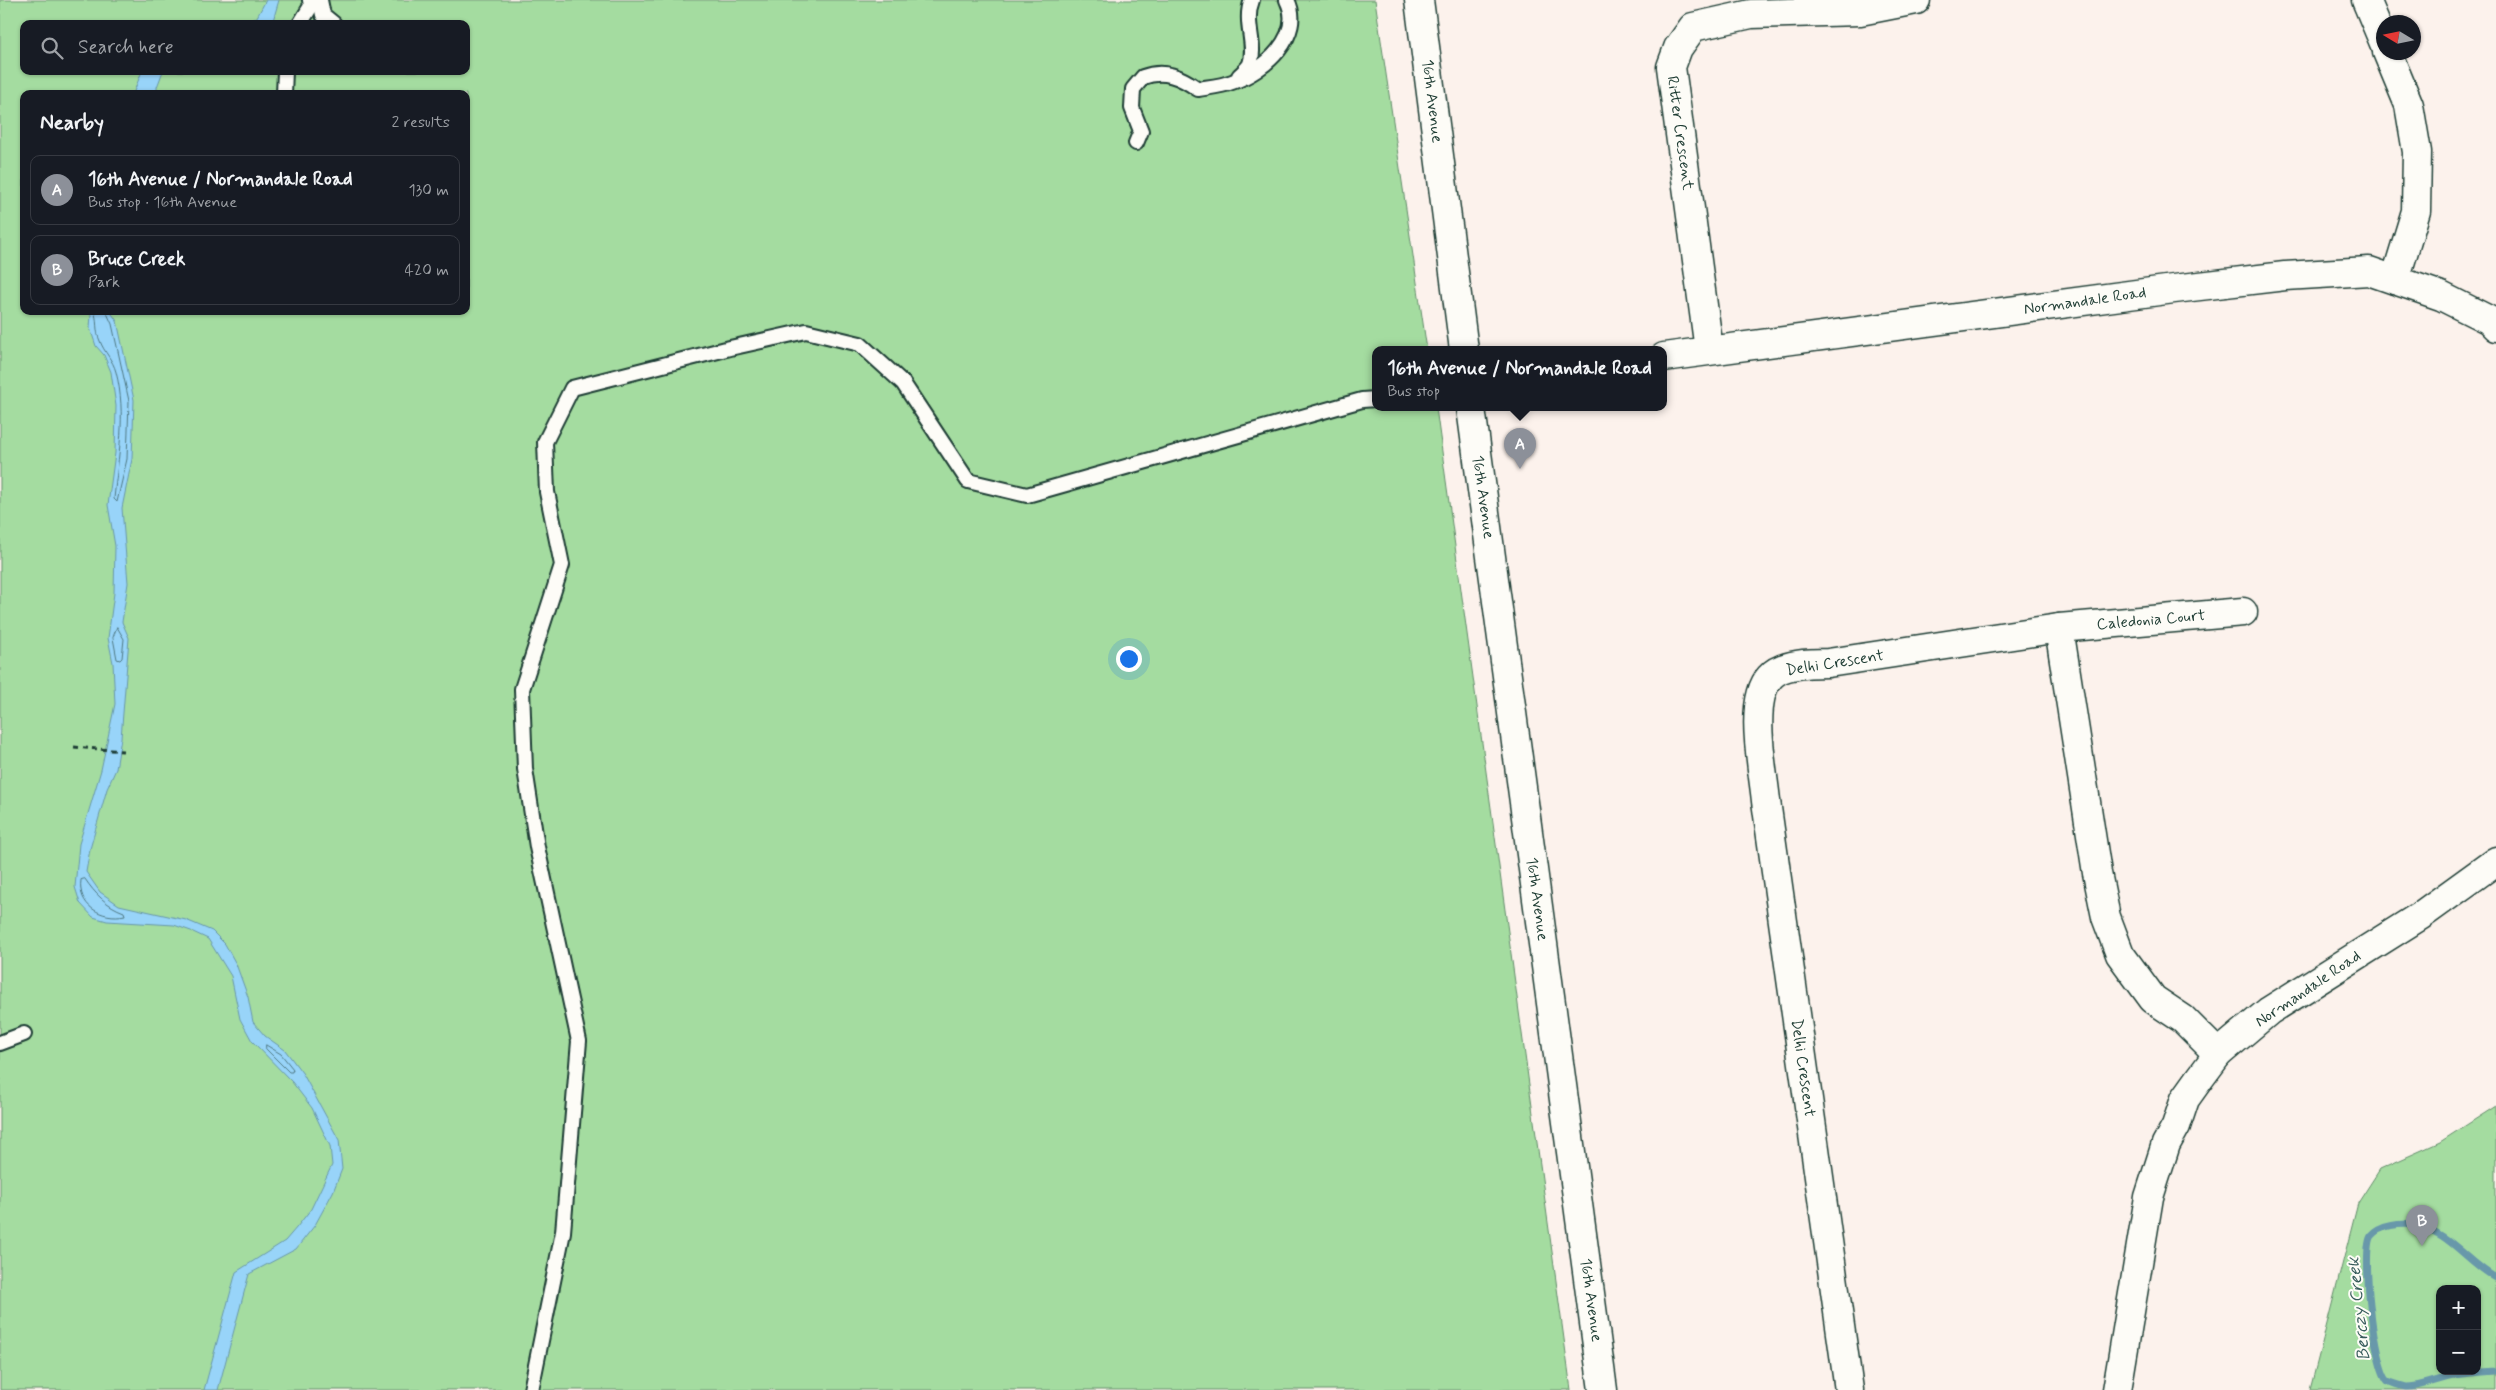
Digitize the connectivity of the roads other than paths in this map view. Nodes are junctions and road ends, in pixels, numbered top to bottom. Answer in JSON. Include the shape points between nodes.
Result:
{"nodes":[{"id":1,"x":310,"y":0,"type":"edge"},
{"id":2,"x":320,"y":0,"type":"edge"},
{"id":3,"x":1252,"y":0,"type":"edge"},
{"id":4,"x":1287,"y":0,"type":"edge"},
{"id":5,"x":1420,"y":0,"type":"edge"},
{"id":6,"x":1916,"y":0,"type":"edge"},
{"id":7,"x":2366,"y":0,"type":"edge"},
{"id":8,"x":302,"y":20,"type":"edge"},
{"id":9,"x":329,"y":20,"type":"edge"},
{"id":10,"x":2376,"y":24,"type":"edge"},
{"id":11,"x":2390,"y":60,"type":"edge"},
{"id":12,"x":284,"y":75,"type":"edge"},
{"id":13,"x":1234,"y":82,"type":"junction"},
{"id":14,"x":284,"y":90,"type":"edge"},
{"id":15,"x":1136,"y":143,"type":"dead end"},
{"id":16,"x":2395,"y":280,"type":"junction"},
{"id":17,"x":2496,"y":327,"type":"edge"},
{"id":18,"x":1463,"y":346,"type":"edge"},
{"id":19,"x":1709,"y":350,"type":"junction"},
{"id":20,"x":1667,"y":357,"type":"edge"},
{"id":21,"x":1372,"y":399,"type":"edge"},
{"id":22,"x":1471,"y":411,"type":"edge"},
{"id":23,"x":2243,"y":612,"type":"dead end"},
{"id":24,"x":2059,"y":628,"type":"junction"},
{"id":25,"x":2496,"y":861,"type":"edge"},
{"id":26,"x":24,"y":1034,"type":"dead end"},
{"id":27,"x":0,"y":1044,"type":"edge"},
{"id":28,"x":2218,"y":1054,"type":"junction"},
{"id":29,"x":531,"y":1390,"type":"edge"},
{"id":30,"x":1603,"y":1390,"type":"edge"},
{"id":31,"x":1849,"y":1390,"type":"edge"},
{"id":32,"x":2116,"y":1390,"type":"edge"}],
"edges":[{"from":1,"to":8,"type":"lane","via":[[311,6]]},
{"from":2,"to":9,"type":"lane","via":[[323,15]]},
{"from":3,"to":13,"type":"lane","via":[[1248,9],[1252,50],[1250,65]]},
{"from":4,"to":13,"type":"lane","via":[[1293,23],[1287,39],[1262,66]]},
{"from":5,"to":18,"type":"street","name":"16th Avenue"},
{"from":6,"to":19,"type":"street","name":"Ritter Crescent","via":[[1860,11],[1751,14],[1693,27],[1684,39],[1671,67]]},
{"from":7,"to":10,"type":"street"},
{"from":11,"to":16,"type":"street","via":[[2409,105],[2417,152],[2416,211]]},
{"from":12,"to":14,"type":"lane"},
{"from":13,"to":15,"type":"lane","via":[[1198,89],[1162,72],[1143,77],[1133,89],[1132,108],[1140,131]]},
{"from":16,"to":17,"type":"street","name":"Normandale Road","via":[[2441,296],[2489,320]]},
{"from":16,"to":19,"type":"street","name":"Normandale Road","via":[[2369,271],[2285,276]]},
{"from":19,"to":20,"type":"street","name":"Normandale Road"},
{"from":21,"to":29,"type":"lane","via":[[1027,495],[968,481],[903,382],[860,344],[824,335],[806,331],[572,388],[545,442],[547,492],[562,565],[522,689],[525,769],[537,847],[578,1041],[563,1232]]},
{"from":22,"to":30,"type":"street","name":"16th Avenue"},
{"from":23,"to":24,"type":"street","name":"Caledonia Court"},
{"from":24,"to":28,"type":"street","via":[[2097,873],[2106,916],[2120,954],[2152,999],[2183,1019]]},
{"from":24,"to":31,"type":"street","name":"Delhi Crescent","via":[[1785,669],[1770,676],[1760,695],[1758,719],[1768,810]]},
{"from":25,"to":28,"type":"street","name":"Normandale Road","via":[[2427,911],[2269,1011]]},
{"from":26,"to":27,"type":"lane"},
{"from":28,"to":32,"type":"street","name":"Normandale Road","via":[[2185,1099],[2148,1196]]}]}
